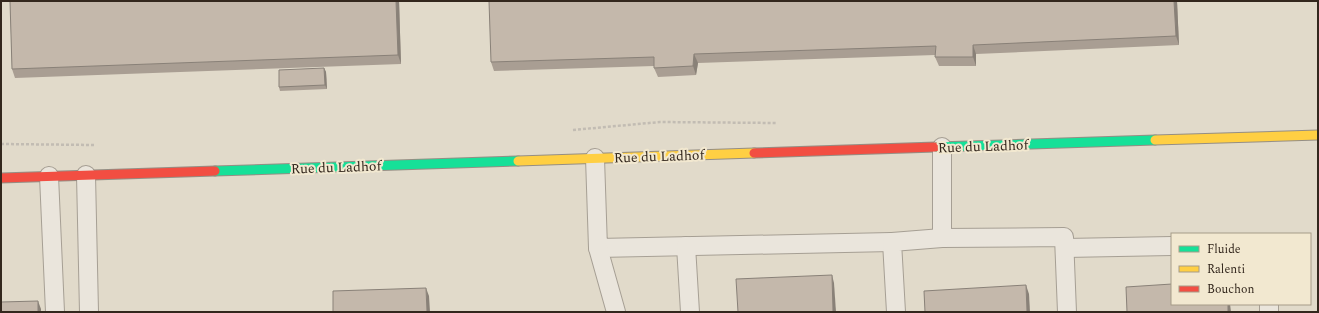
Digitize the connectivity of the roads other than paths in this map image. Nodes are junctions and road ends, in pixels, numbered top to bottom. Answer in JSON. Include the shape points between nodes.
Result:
{"nodes":[{"id":1,"x":1318,"y":135,"type":"edge"},
{"id":2,"x":942,"y":147,"type":"junction"},
{"id":3,"x":595,"y":158,"type":"junction"},
{"id":4,"x":86,"y":175,"type":"junction"},
{"id":5,"x":49,"y":176,"type":"junction"},
{"id":6,"x":1,"y":178,"type":"edge"},
{"id":7,"x":942,"y":238,"type":"junction"},
{"id":8,"x":892,"y":242,"type":"junction"},
{"id":9,"x":686,"y":246,"type":"junction"},
{"id":10,"x":1171,"y":246,"type":"edge"},
{"id":11,"x":598,"y":248,"type":"junction"},
{"id":12,"x":1065,"y":248,"type":"junction"},
{"id":13,"x":55,"y":312,"type":"edge"},
{"id":14,"x":89,"y":312,"type":"edge"},
{"id":15,"x":616,"y":312,"type":"edge"},
{"id":16,"x":690,"y":312,"type":"edge"},
{"id":17,"x":896,"y":312,"type":"edge"},
{"id":18,"x":1067,"y":312,"type":"edge"}],
"edges":[{"from":1,"to":2,"type":"main road","name":"Rue du Ladhof"},
{"from":2,"to":3,"type":"main road","name":"Rue du Ladhof"},
{"from":2,"to":7,"type":"lane"},
{"from":3,"to":4,"type":"main road","name":"Rue du Ladhof"},
{"from":3,"to":11,"type":"lane"},
{"from":4,"to":5,"type":"main road","name":"Rue du Ladhof"},
{"from":4,"to":14,"type":"lane"},
{"from":5,"to":6,"type":"main road","name":"Rue du Ladhof"},
{"from":5,"to":13,"type":"lane"},
{"from":7,"to":8,"type":"lane"},
{"from":7,"to":12,"type":"lane","via":[[1064,237]]},
{"from":8,"to":9,"type":"lane"},
{"from":8,"to":17,"type":"lane"},
{"from":9,"to":11,"type":"lane"},
{"from":9,"to":16,"type":"lane"},
{"from":10,"to":12,"type":"lane"},
{"from":11,"to":15,"type":"lane"},
{"from":12,"to":18,"type":"lane"}]}
